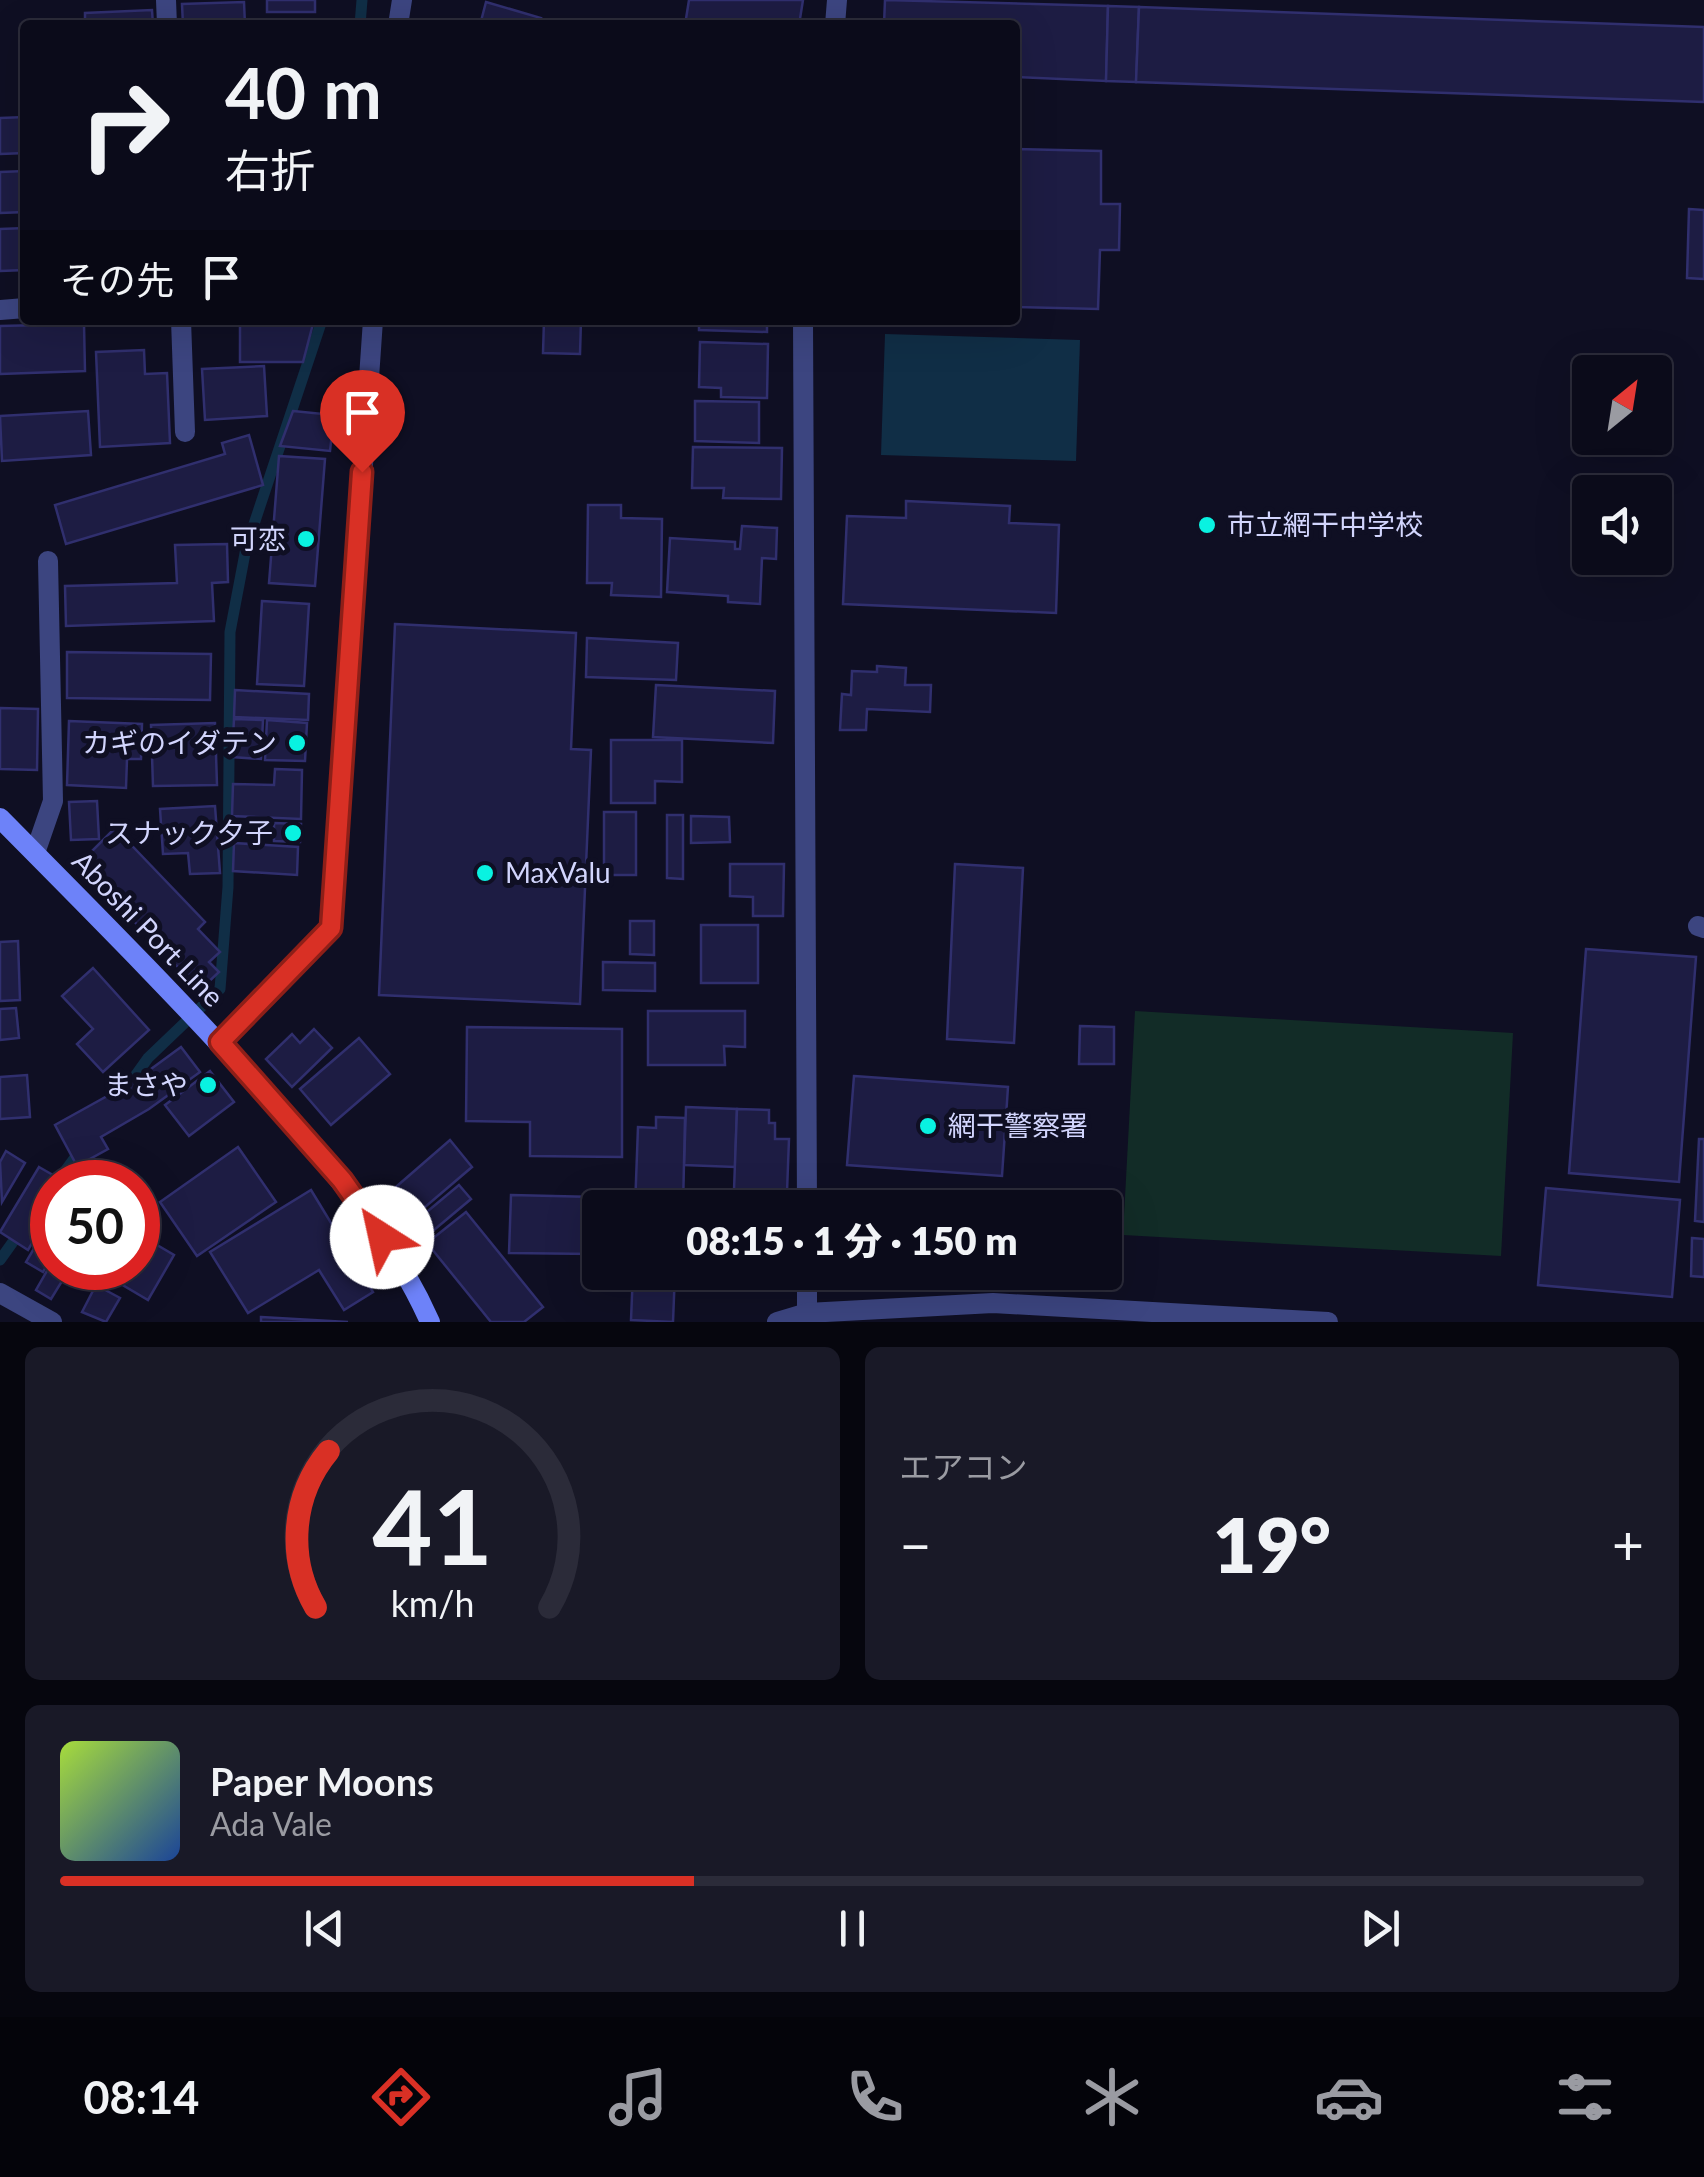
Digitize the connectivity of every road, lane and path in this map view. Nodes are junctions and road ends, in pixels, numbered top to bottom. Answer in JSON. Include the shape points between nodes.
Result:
{"nodes":[{"id":1,"x":181,"y":325,"type":"edge"},
{"id":2,"x":373,"y":325,"type":"edge"},
{"id":3,"x":803,"y":325,"type":"edge"},
{"id":4,"x":185,"y":432,"type":"dead end"},
{"id":5,"x":48,"y":561,"type":"dead end"},
{"id":6,"x":0,"y":818,"type":"edge"},
{"id":7,"x":35,"y":854,"type":"junction"},
{"id":8,"x":220,"y":1042,"type":"junction"},
{"id":9,"x":806,"y":1190,"type":"edge"},
{"id":10,"x":807,"y":1290,"type":"edge"},
{"id":11,"x":0,"y":1293,"type":"edge"},
{"id":12,"x":994,"y":1312,"type":"edge"},
{"id":13,"x":807,"y":1313,"type":"junction"},
{"id":14,"x":52,"y":1322,"type":"edge"},
{"id":15,"x":430,"y":1322,"type":"edge"},
{"id":16,"x":777,"y":1322,"type":"edge"},
{"id":17,"x":1328,"y":1322,"type":"edge"}],
"edges":[{"from":1,"to":4,"type":"street"},
{"from":2,"to":8,"type":"street","via":[[331,928]]},
{"from":3,"to":9,"type":"street"},
{"from":5,"to":7,"type":"street","via":[[53,801]]},
{"from":6,"to":7,"type":"main road","name":"Aboshi Port Line"},
{"from":7,"to":8,"type":"main road","name":"Aboshi Port Line"},
{"from":8,"to":15,"type":"main road","name":"Aboshi Port Line","via":[[342,1180],[402,1265]]},
{"from":10,"to":13,"type":"street"},
{"from":11,"to":14,"type":"street"},
{"from":12,"to":13,"type":"street"},
{"from":12,"to":17,"type":"street"},
{"from":13,"to":16,"type":"street"}]}
